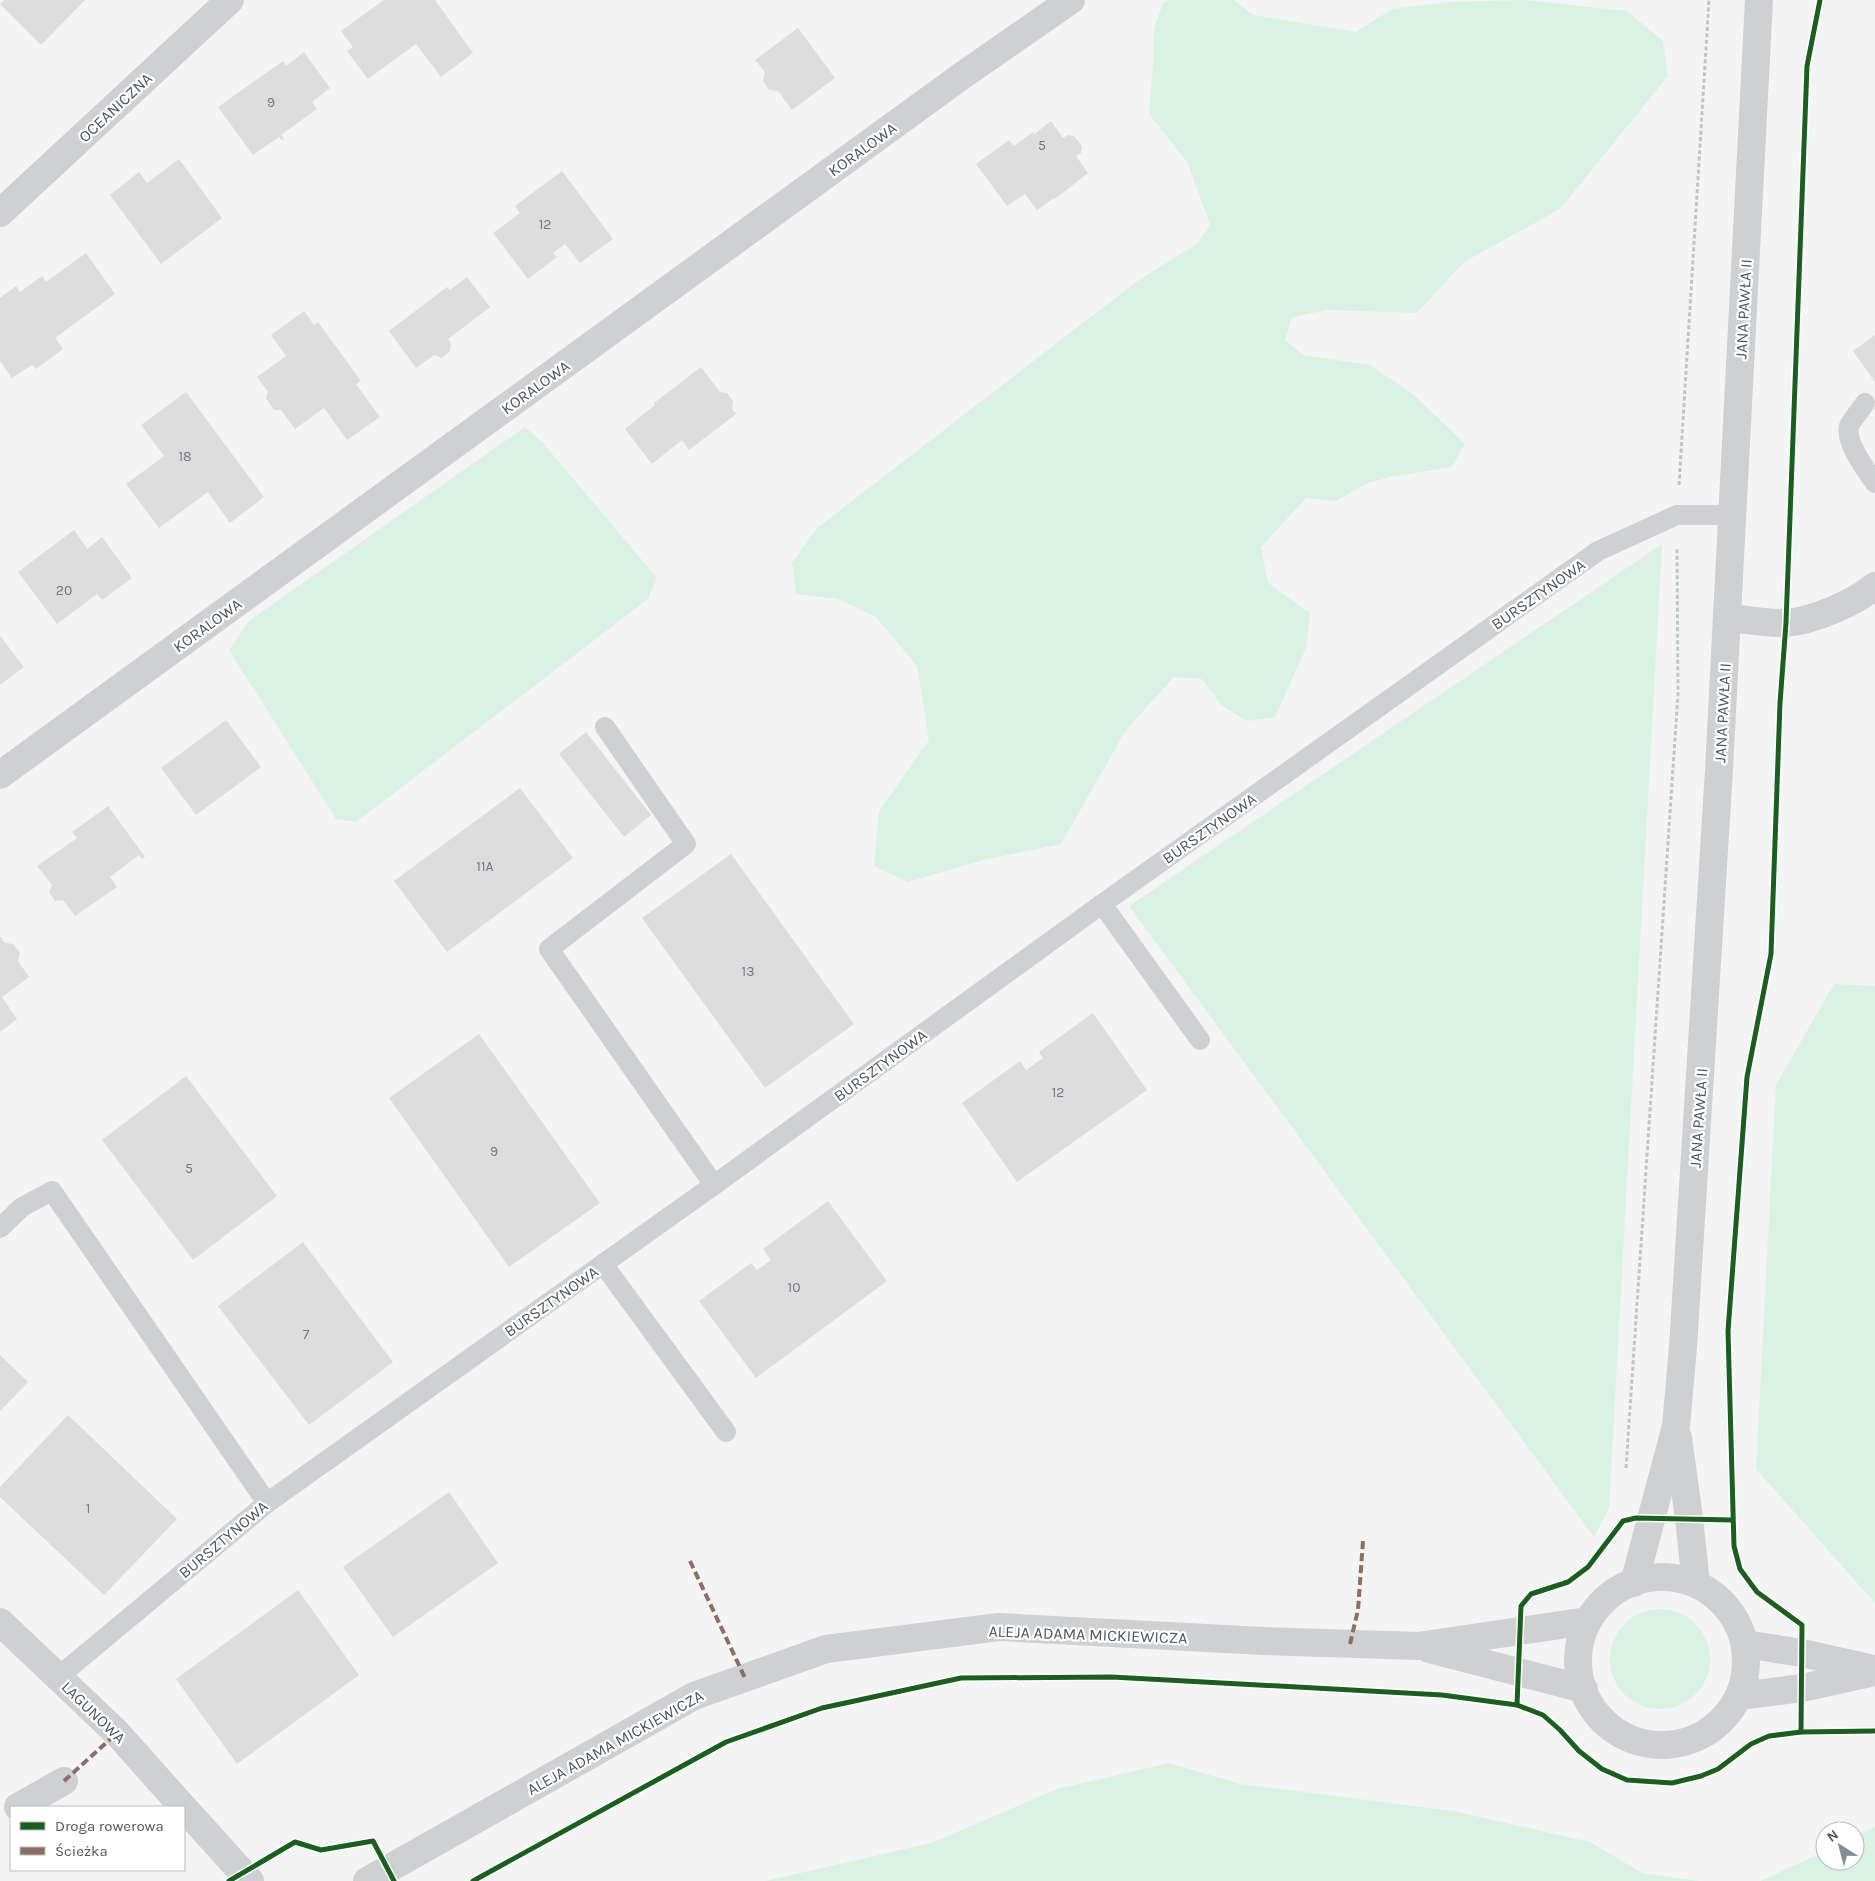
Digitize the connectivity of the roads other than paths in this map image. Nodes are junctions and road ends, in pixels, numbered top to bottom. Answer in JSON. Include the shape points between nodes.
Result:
{"nodes":[{"id":1,"x":230,"y":0,"type":"edge"},
{"id":2,"x":1071,"y":0,"type":"edge"},
{"id":3,"x":1759,"y":0,"type":"edge"},
{"id":4,"x":0,"y":213,"type":"edge"},
{"id":5,"x":1866,"y":403,"type":"dead end"},
{"id":6,"x":1875,"y":483,"type":"edge"},
{"id":7,"x":1732,"y":515,"type":"junction"},
{"id":8,"x":1875,"y":586,"type":"edge"},
{"id":9,"x":1727,"y":618,"type":"junction"},
{"id":10,"x":605,"y":727,"type":"dead end"},
{"id":11,"x":0,"y":776,"type":"edge"},
{"id":12,"x":1102,"y":904,"type":"junction"},
{"id":13,"x":1200,"y":1040,"type":"dead end"},
{"id":14,"x":714,"y":1185,"type":"junction"},
{"id":15,"x":0,"y":1228,"type":"edge"},
{"id":16,"x":603,"y":1264,"type":"junction"},
{"id":17,"x":1676,"y":1426,"type":"junction"},
{"id":18,"x":726,"y":1432,"type":"dead end"},
{"id":19,"x":267,"y":1503,"type":"junction"},
{"id":20,"x":1634,"y":1583,"type":"junction"},
{"id":21,"x":1696,"y":1584,"type":"junction"},
{"id":22,"x":1588,"y":1621,"type":"junction"},
{"id":23,"x":0,"y":1622,"type":"edge"},
{"id":24,"x":1745,"y":1644,"type":"junction"},
{"id":25,"x":1418,"y":1646,"type":"junction"},
{"id":26,"x":1875,"y":1671,"type":"edge"},
{"id":27,"x":58,"y":1677,"type":"junction"},
{"id":28,"x":1584,"y":1689,"type":"junction"},
{"id":29,"x":1739,"y":1696,"type":"junction"},
{"id":30,"x":64,"y":1781,"type":"dead end"},
{"id":31,"x":20,"y":1806,"type":"edge"},
{"id":32,"x":182,"y":1806,"type":"edge"},
{"id":33,"x":185,"y":1809,"type":"edge"},
{"id":34,"x":250,"y":1881,"type":"edge"},
{"id":35,"x":367,"y":1881,"type":"edge"}],
"edges":[{"from":1,"to":4,"type":"street","name":"OCEANICZNA"},
{"from":2,"to":11,"type":"street","name":"KORALOWA","via":[[963,75]]},
{"from":3,"to":7,"type":"street","name":"JANA PAWŁA II"},
{"from":5,"to":6,"type":"lane","via":[[1849,426],[1850,441]]},
{"from":7,"to":9,"type":"street","name":"JANA PAWŁA II"},
{"from":7,"to":12,"type":"lane","name":"BURSZTYNOWA","via":[[1677,515],[1598,551]]},
{"from":8,"to":9,"type":"street","via":[[1829,613],[1786,623]]},
{"from":9,"to":17,"type":"street","name":"JANA PAWŁA II","via":[[1698,1122]]},
{"from":10,"to":14,"type":"lane","via":[[686,844],[549,949]]},
{"from":12,"to":13,"type":"lane"},
{"from":12,"to":14,"type":"lane","name":"BURSZTYNOWA"},
{"from":14,"to":16,"type":"lane","name":"BURSZTYNOWA"},
{"from":15,"to":19,"type":"lane","via":[[22,1207],[52,1190]]},
{"from":16,"to":18,"type":"lane"},
{"from":16,"to":19,"type":"lane","name":"BURSZTYNOWA"},
{"from":17,"to":20,"type":"street","name":"JANA PAWŁA II"},
{"from":17,"to":21,"type":"street","name":"JANA PAWŁA II"},
{"from":19,"to":27,"type":"lane","name":"BURSZTYNOWA"},
{"from":20,"to":21,"type":"street","via":[[1670,1578]]},
{"from":20,"to":22,"type":"street","via":[[1622,1587],[1603,1602]]},
{"from":21,"to":24,"type":"street","via":[[1718,1598],[1735,1618]]},
{"from":22,"to":25,"type":"street","name":"ALEJA ADAMA MICKIEWICZA"},
{"from":22,"to":28,"type":"street","via":[[1580,1644],[1578,1672]]},
{"from":23,"to":27,"type":"street","name":"LAGUNOWA"},
{"from":24,"to":26,"type":"street","via":[[1802,1653]]},
{"from":24,"to":29,"type":"street","via":[[1746,1670]]},
{"from":25,"to":28,"type":"street","name":"ALEJA ADAMA MICKIEWICZA"},
{"from":25,"to":35,"type":"street","name":"ALEJA ADAMA MICKIEWICZA","via":[[999,1627],[826,1649],[694,1696]]},
{"from":26,"to":29,"type":"street","via":[[1802,1688]]},
{"from":27,"to":32,"type":"street","name":"LAGUNOWA","via":[[117,1733]]},
{"from":28,"to":29,"type":"street","via":[[1586,1698],[1602,1720],[1623,1736],[1649,1745],[1676,1745],[1702,1736],[1724,1718]]},
{"from":30,"to":31,"type":"street"},
{"from":33,"to":34,"type":"street","name":"LAGUNOWA"}]}
